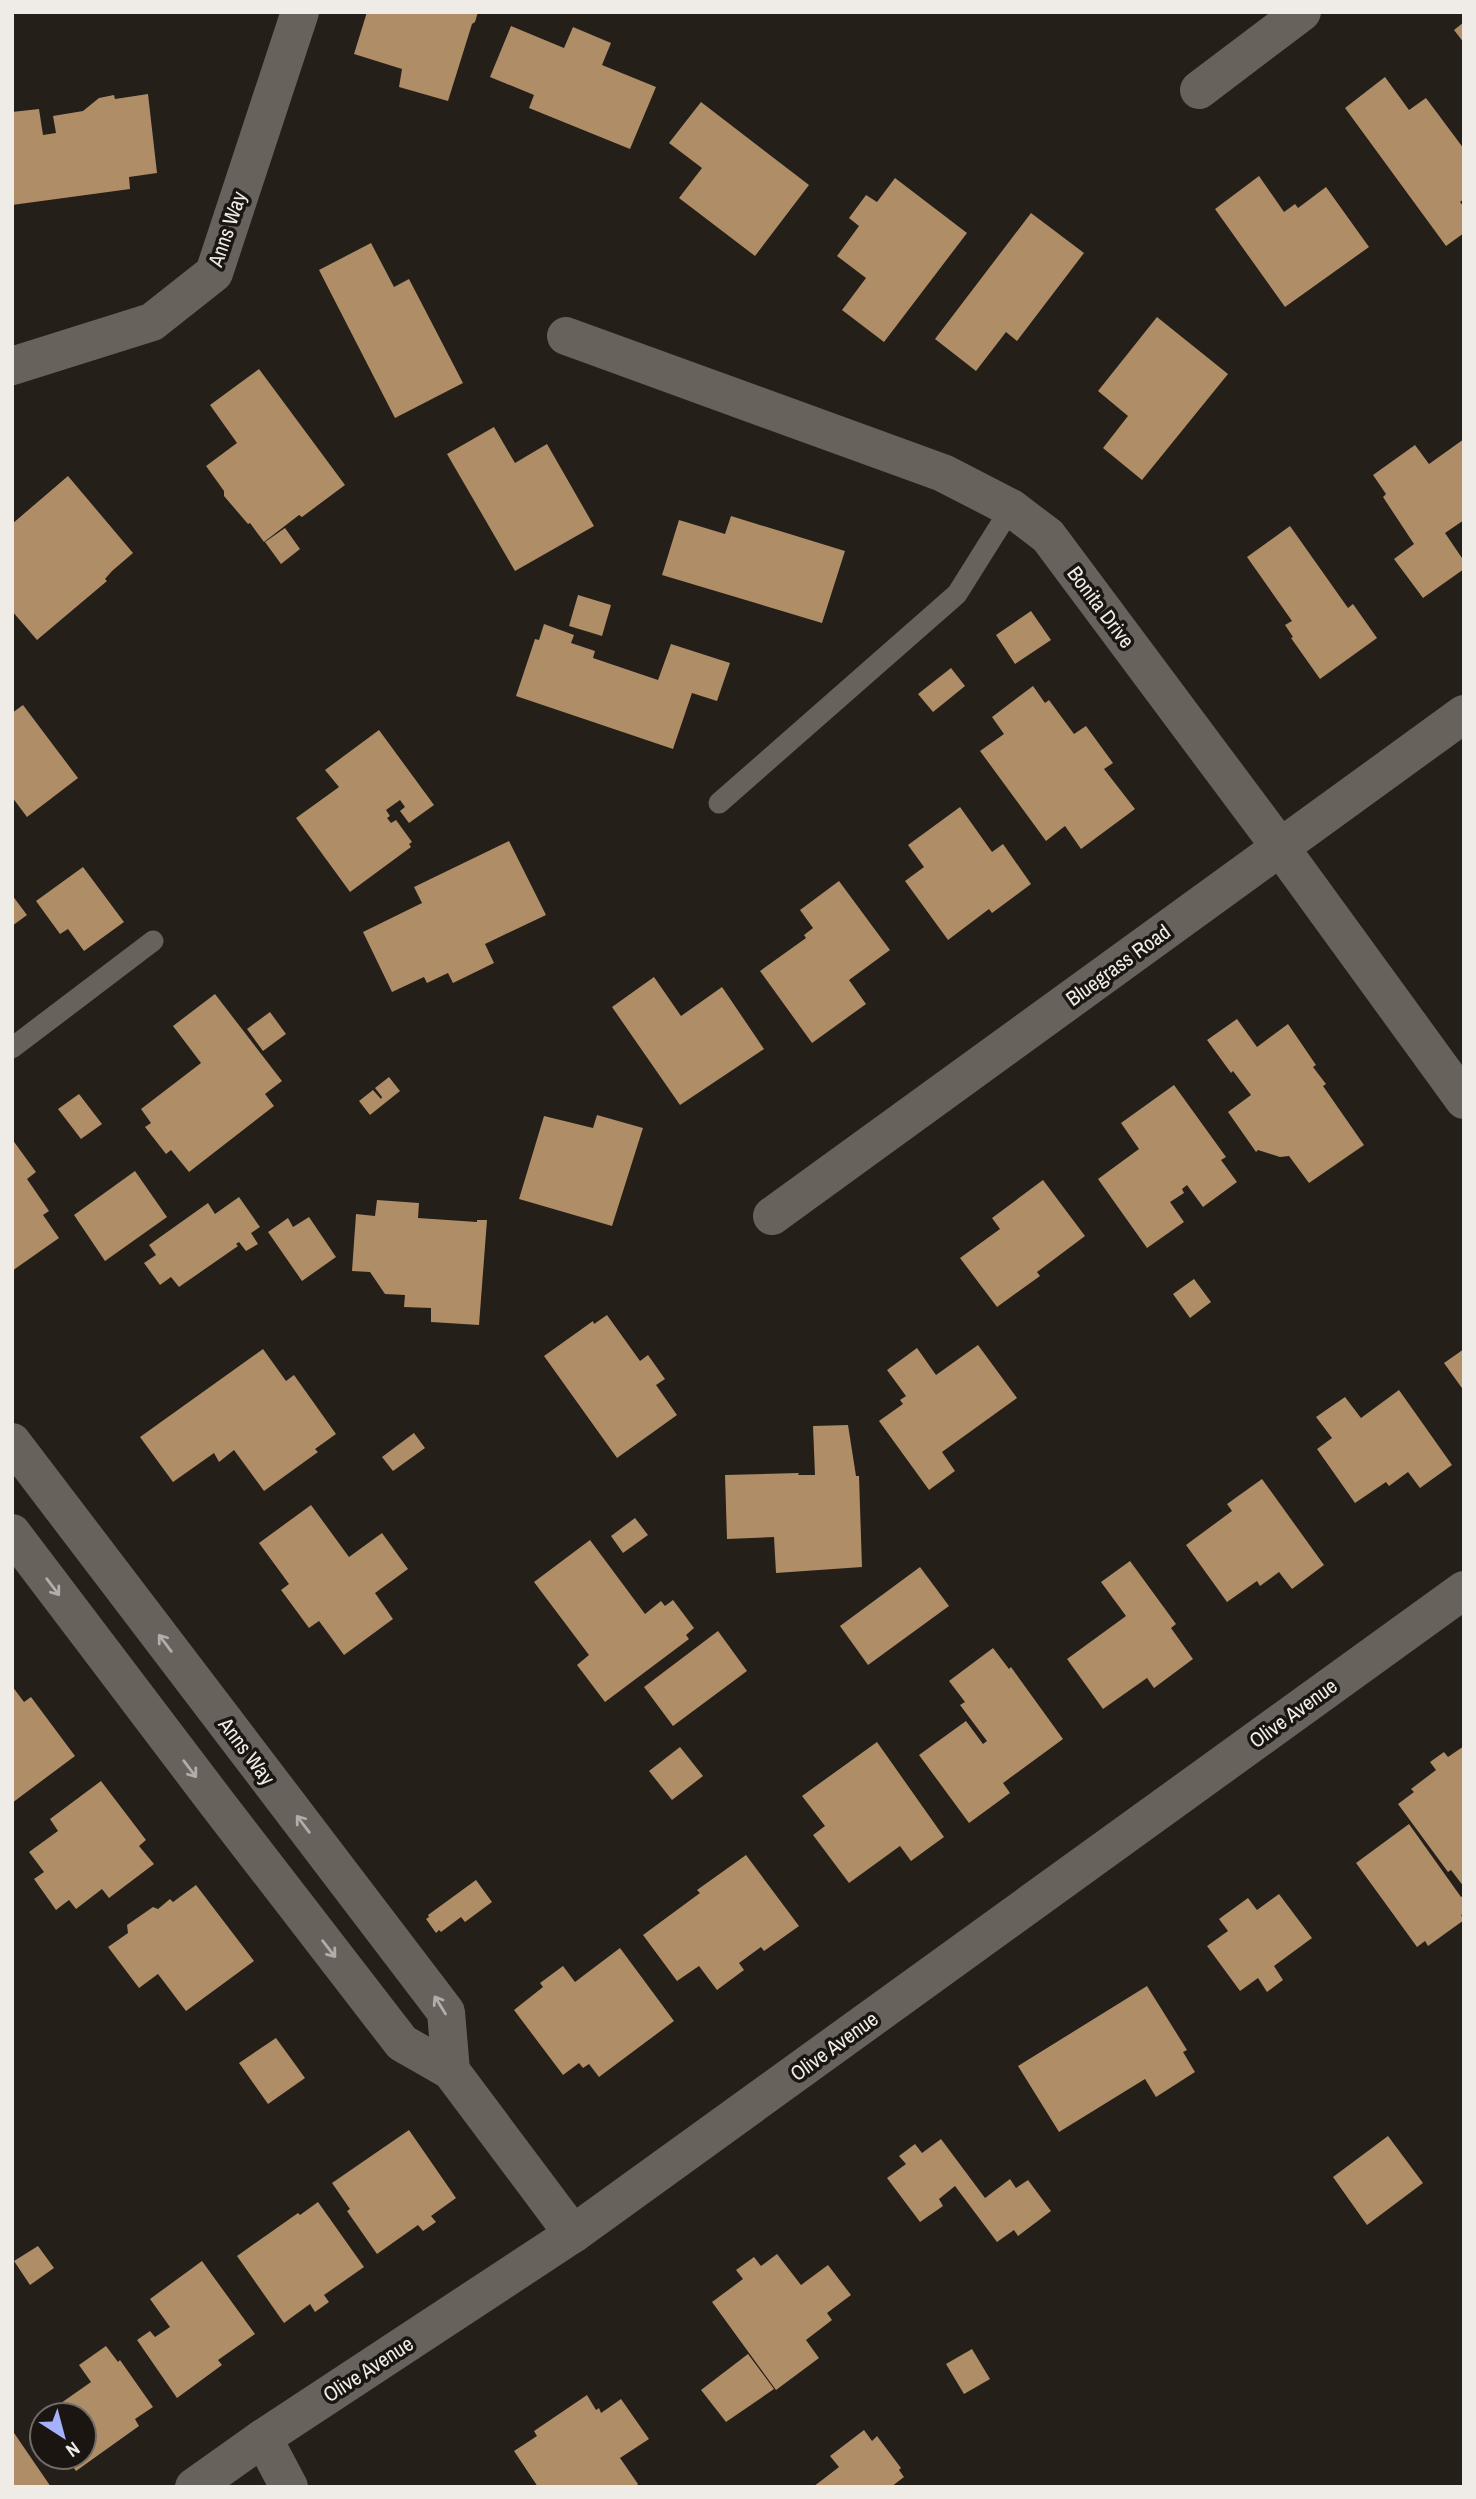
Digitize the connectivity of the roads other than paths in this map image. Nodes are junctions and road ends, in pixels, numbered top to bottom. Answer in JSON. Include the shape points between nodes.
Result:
{"nodes":[{"id":1,"x":300,"y":12,"type":"edge"},
{"id":2,"x":1302,"y":12,"type":"edge"},
{"id":3,"x":1199,"y":90,"type":"dead end"},
{"id":4,"x":566,"y":336,"type":"dead end"},
{"id":5,"x":12,"y":366,"type":"edge"},
{"id":6,"x":1011,"y":508,"type":"junction"},
{"id":7,"x":1464,"y":714,"type":"edge"},
{"id":8,"x":719,"y":803,"type":"dead end"},
{"id":9,"x":1280,"y":847,"type":"junction"},
{"id":10,"x":153,"y":941,"type":"dead end"},
{"id":11,"x":12,"y":1048,"type":"edge"},
{"id":12,"x":1464,"y":1100,"type":"edge"},
{"id":13,"x":772,"y":1216,"type":"dead end"},
{"id":14,"x":12,"y":1442,"type":"edge"},
{"id":15,"x":12,"y":1533,"type":"edge"},
{"id":16,"x":1464,"y":1590,"type":"edge"},
{"id":17,"x":451,"y":2071,"type":"junction"},
{"id":18,"x":573,"y":2234,"type":"junction"},
{"id":19,"x":263,"y":2438,"type":"junction"},
{"id":20,"x":194,"y":2487,"type":"edge"},
{"id":21,"x":289,"y":2487,"type":"edge"}],
"edges":[{"from":1,"to":5,"type":"street","name":"Anns Way","via":[[214,273],[152,322]]},
{"from":2,"to":3,"type":"street"},
{"from":4,"to":6,"type":"street","name":"Bonita Drive","via":[[943,473]]},
{"from":6,"to":8,"type":"lane","via":[[957,594]]},
{"from":6,"to":9,"type":"street","name":"Bonita Drive","via":[[1048,536]]},
{"from":7,"to":9,"type":"street","name":"Bluegrass Road"},
{"from":9,"to":12,"type":"street","name":"Bonita Drive"},
{"from":9,"to":13,"type":"street","name":"Bluegrass Road"},
{"from":10,"to":11,"type":"lane"},
{"from":17,"to":14,"type":"street","name":"Anns Way","one_way":true,"via":[[446,2011]]},
{"from":15,"to":17,"type":"street","one_way":true,"via":[[402,2043]]},
{"from":16,"to":18,"type":"street","name":"Olive Avenue"},
{"from":17,"to":18,"type":"street"},
{"from":18,"to":19,"type":"street","name":"Olive Avenue"},
{"from":19,"to":20,"type":"street","name":"Olive Avenue"},
{"from":19,"to":21,"type":"street"}]}
